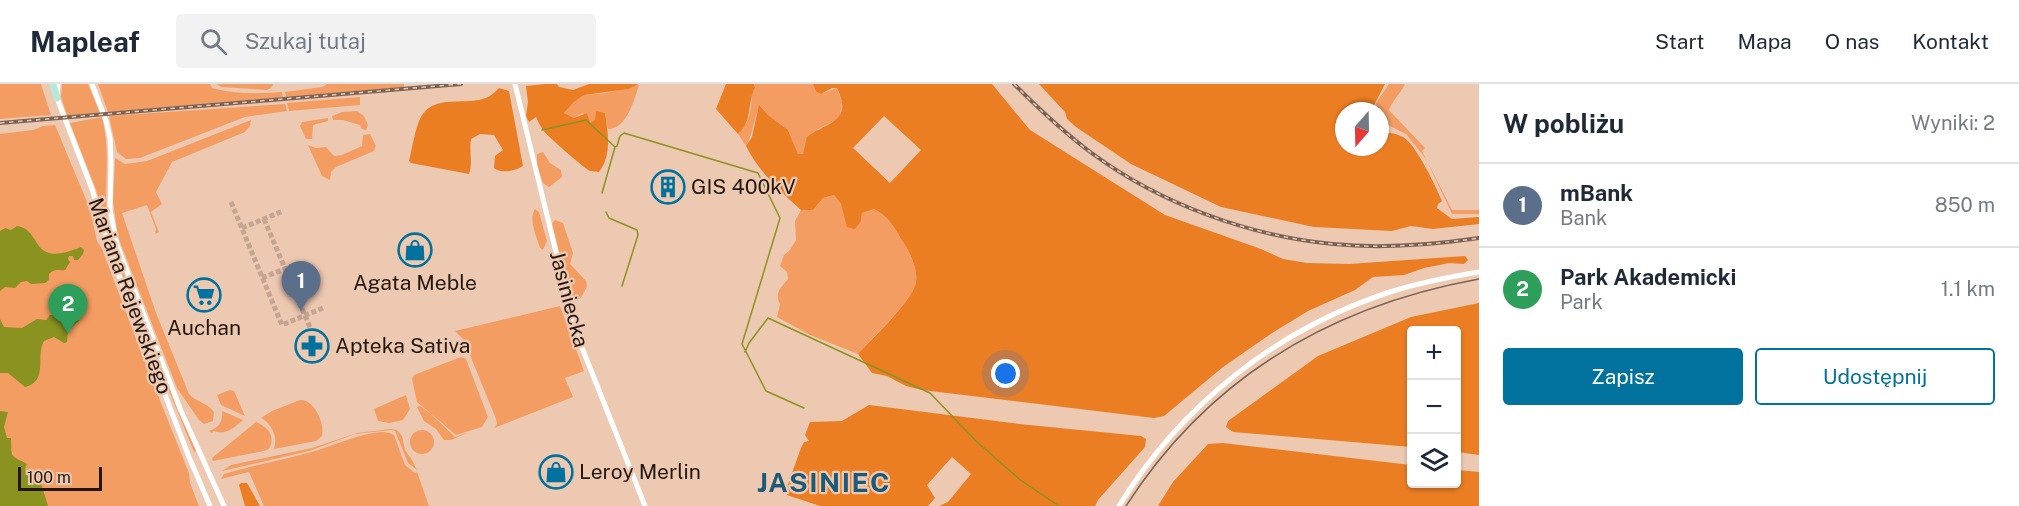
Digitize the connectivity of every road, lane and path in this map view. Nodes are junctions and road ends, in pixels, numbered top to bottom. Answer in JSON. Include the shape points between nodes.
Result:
{"nodes":[{"id":1,"x":56,"y":84,"type":"edge"},
{"id":2,"x":92,"y":84,"type":"edge"},
{"id":3,"x":515,"y":84,"type":"edge"},
{"id":4,"x":57,"y":98,"type":"joint"},
{"id":5,"x":1479,"y":272,"type":"edge"},
{"id":6,"x":210,"y":506,"type":"edge"},
{"id":7,"x":224,"y":506,"type":"edge"},
{"id":8,"x":645,"y":506,"type":"edge"},
{"id":9,"x":1119,"y":506,"type":"edge"}],
"edges":[{"from":1,"to":4,"type":"main road"},
{"from":2,"to":7,"type":"street","name":"Mariana Rejewskiego","via":[[110,138],[110,210],[117,245]]},
{"from":3,"to":8,"type":"street","name":"Jasiniecka","via":[[575,330]]},
{"from":4,"to":6,"type":"street","name":"Mariana Rejewskiego","via":[[92,189],[115,265]]},
{"from":5,"to":9,"type":"street","via":[[1426,282],[1370,299],[1274,347],[1229,380],[1185,420],[1150,460]]}]}
